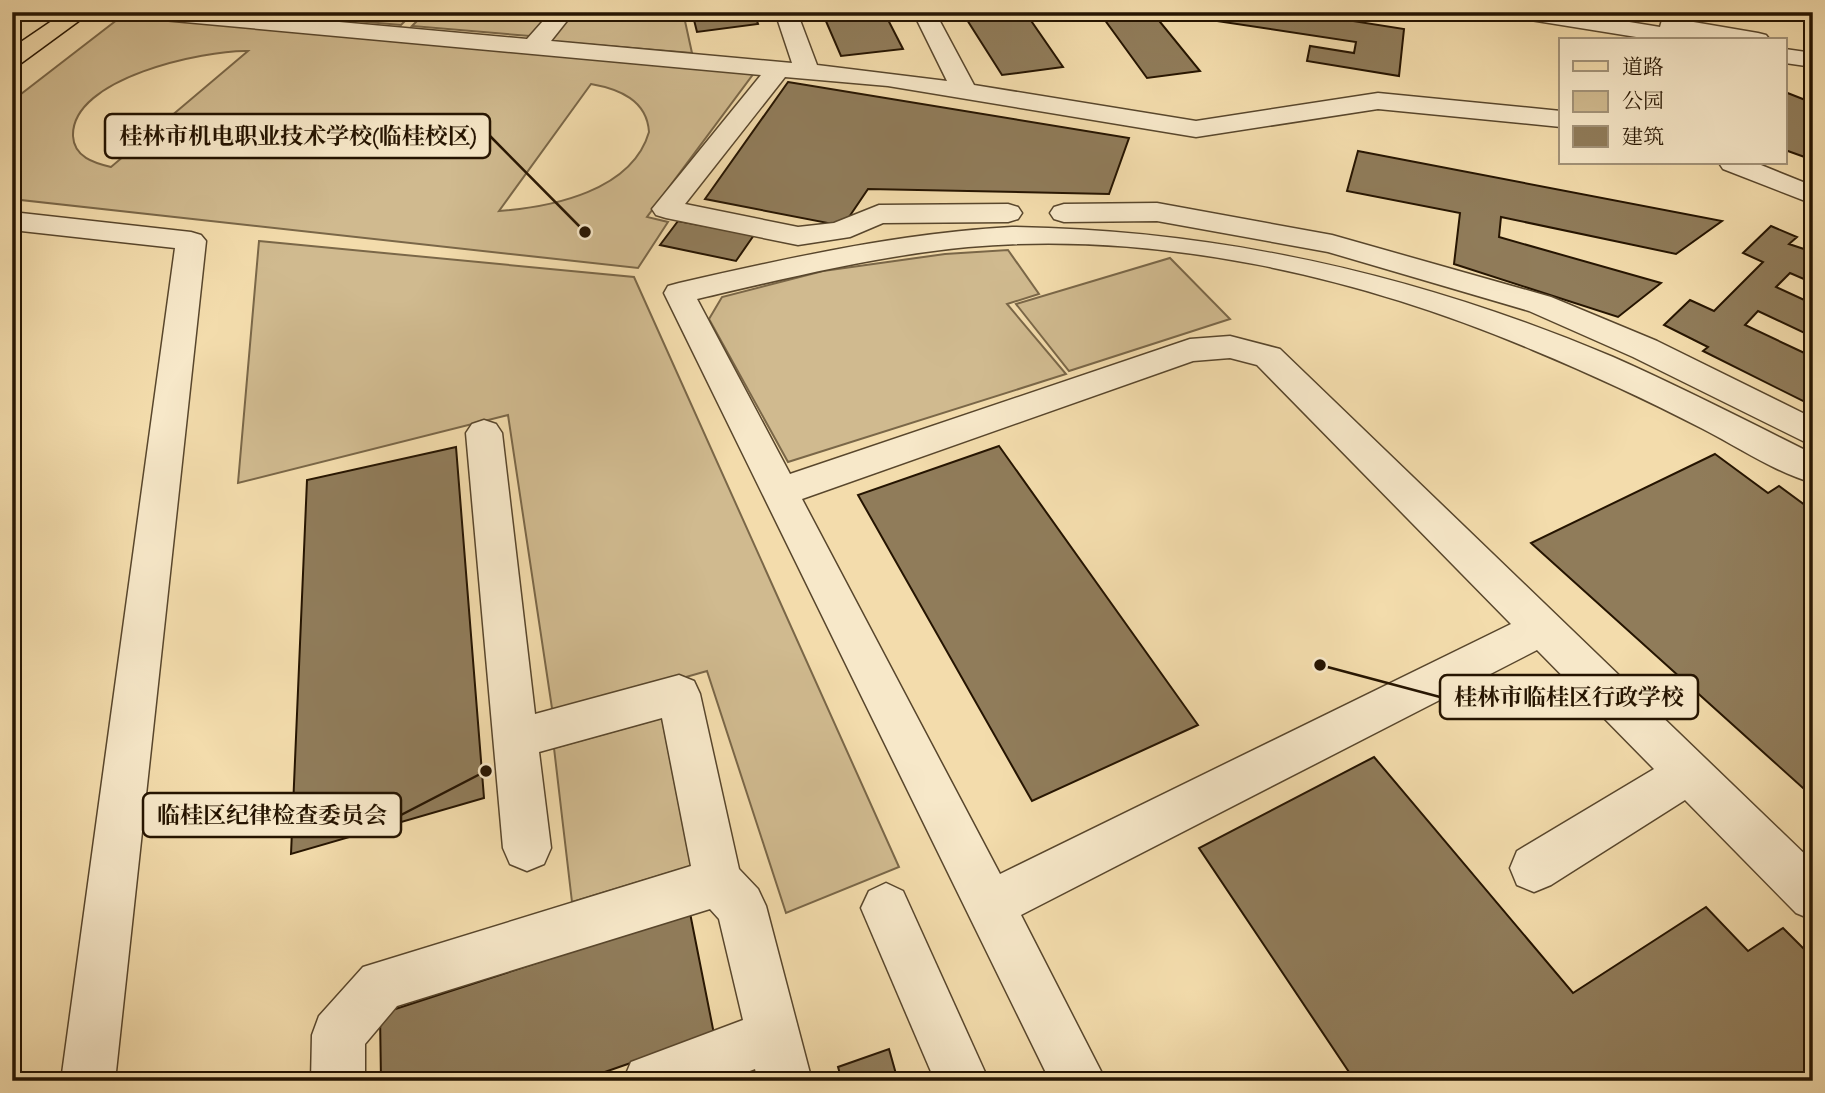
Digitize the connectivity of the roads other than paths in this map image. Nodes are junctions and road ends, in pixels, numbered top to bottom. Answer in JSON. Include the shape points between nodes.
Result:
{"nodes":[{"id":1,"x":80,"y":12,"type":"edge"},
{"id":2,"x":152,"y":12,"type":"edge"},
{"id":3,"x":563,"y":12,"type":"edge"},
{"id":4,"x":786,"y":12,"type":"edge"},
{"id":5,"x":924,"y":12,"type":"edge"},
{"id":6,"x":1524,"y":12,"type":"edge"},
{"id":7,"x":1593,"y":12,"type":"edge"},
{"id":8,"x":1569,"y":29,"type":"edge"},
{"id":9,"x":1673,"y":38,"type":"edge"},
{"id":10,"x":1746,"y":38,"type":"edge"},
{"id":11,"x":1786,"y":45,"type":"edge"},
{"id":12,"x":534,"y":46,"type":"junction"},
{"id":13,"x":1813,"y":50,"type":"edge"},
{"id":14,"x":1786,"y":56,"type":"edge"},
{"id":15,"x":12,"y":59,"type":"edge"},
{"id":16,"x":1813,"y":60,"type":"edge"},
{"id":17,"x":779,"y":68,"type":"junction"},
{"id":18,"x":807,"y":71,"type":"junction"},
{"id":19,"x":965,"y":92,"type":"junction"},
{"id":20,"x":1559,"y":119,"type":"edge"},
{"id":21,"x":1735,"y":164,"type":"edge"},
{"id":22,"x":1813,"y":196,"type":"edge"},
{"id":23,"x":12,"y":221,"type":"edge"},
{"id":24,"x":484,"y":433,"type":"dead end"},
{"id":25,"x":1813,"y":433,"type":"edge"},
{"id":26,"x":1813,"y":470,"type":"edge"},
{"id":27,"x":780,"y":492,"type":"junction"},
{"id":28,"x":1542,"y":628,"type":"junction"},
{"id":29,"x":516,"y":739,"type":"junction"},
{"id":30,"x":1689,"y":773,"type":"junction"},
{"id":31,"x":527,"y":848,"type":"dead end"},
{"id":32,"x":1534,"y":868,"type":"dead end"},
{"id":33,"x":718,"y":882,"type":"junction"},
{"id":34,"x":1813,"y":896,"type":"edge"},
{"id":35,"x":990,"y":905,"type":"junction"},
{"id":36,"x":886,"y":908,"type":"dead end"},
{"id":37,"x":779,"y":1058,"type":"edge"},
{"id":38,"x":88,"y":1081,"type":"edge"},
{"id":39,"x":338,"y":1081,"type":"edge"},
{"id":40,"x":650,"y":1081,"type":"edge"},
{"id":41,"x":962,"y":1081,"type":"edge"},
{"id":42,"x":1079,"y":1081,"type":"edge"}],
"edges":[{"from":1,"to":15,"type":"main road"},
{"from":2,"to":12,"type":"street"},
{"from":3,"to":12,"type":"street"},
{"from":4,"to":18,"type":"street"},
{"from":5,"to":19,"type":"street"},
{"from":6,"to":8,"type":"street"},
{"from":7,"to":10,"type":"street"},
{"from":8,"to":9,"type":"street"},
{"from":11,"to":13,"type":"street"},
{"from":12,"to":17,"type":"street"},
{"from":14,"to":16,"type":"street"},
{"from":17,"to":18,"type":"street"},
{"from":17,"to":25,"type":"street","via":[[666,209],[798,236],[840,231],[879,214],[1157,212],[1332,244],[1540,304],[1645,349]]},
{"from":18,"to":19,"type":"street"},
{"from":19,"to":20,"type":"street","via":[[1196,129],[1378,101]]},
{"from":21,"to":22,"type":"street"},
{"from":23,"to":38,"type":"street","via":[[191,241]]},
{"from":24,"to":29,"type":"street"},
{"from":26,"to":27,"type":"street","via":[[1599,365],[1496,326],[1327,272],[1185,246],[1011,236],[883,248],[679,293]]},
{"from":27,"to":28,"type":"street","via":[[1190,350],[1230,347],[1268,357]]},
{"from":27,"to":35,"type":"street"},
{"from":28,"to":30,"type":"street"},
{"from":28,"to":35,"type":"street"},
{"from":29,"to":31,"type":"street"},
{"from":29,"to":33,"type":"street","via":[[679,694]]},
{"from":30,"to":32,"type":"street"},
{"from":30,"to":34,"type":"street"},
{"from":33,"to":37,"type":"street","via":[[741,906]]},
{"from":33,"to":39,"type":"street","via":[[381,985],[338,1035]]},
{"from":35,"to":42,"type":"street"},
{"from":36,"to":41,"type":"street"},
{"from":37,"to":40,"type":"street"}]}
